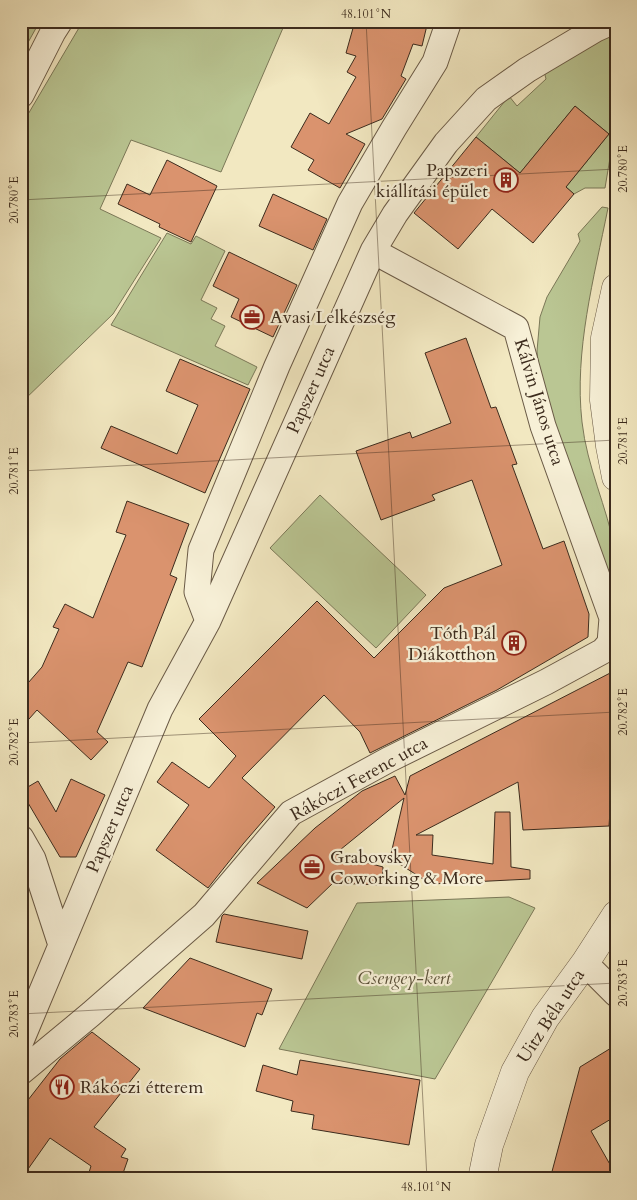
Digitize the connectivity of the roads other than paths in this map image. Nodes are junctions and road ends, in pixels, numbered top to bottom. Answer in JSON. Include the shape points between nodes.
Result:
{"nodes":[{"id":1,"x":60,"y":21,"type":"edge"},
{"id":2,"x":449,"y":21,"type":"edge"},
{"id":3,"x":614,"y":21,"type":"edge"},
{"id":4,"x":21,"y":94,"type":"edge"},
{"id":5,"x":373,"y":251,"type":"junction"},
{"id":6,"x":616,"y":288,"type":"edge"},
{"id":7,"x":616,"y":478,"type":"edge"},
{"id":8,"x":208,"y":621,"type":"junction"},
{"id":9,"x":612,"y":630,"type":"joint"},
{"id":10,"x":21,"y":838,"type":"edge"},
{"id":11,"x":616,"y":915,"type":"edge"},
{"id":12,"x":60,"y":944,"type":"junction"},
{"id":13,"x":585,"y":963,"type":"junction"},
{"id":14,"x":616,"y":994,"type":"edge"},
{"id":15,"x":21,"y":1041,"type":"edge"},
{"id":16,"x":21,"y":1072,"type":"edge"},
{"id":17,"x":482,"y":1179,"type":"edge"}],
"edges":[{"from":1,"to":4,"type":"street"},
{"from":2,"to":8,"type":"street","via":[[435,62],[350,203],[276,366],[201,550],[197,592]]},
{"from":3,"to":5,"type":"street","name":"Papszer utca","via":[[527,70],[486,99],[446,143]]},
{"from":5,"to":8,"type":"street","name":"Papszer utca"},
{"from":5,"to":9,"type":"street","name":"Kálvin János utca","via":[[516,328],[544,426],[612,618]]},
{"from":6,"to":7,"type":"street","via":[[605,338],[604,400]]},
{"from":8,"to":12,"type":"street","name":"Papszer utca","via":[[160,709]]},
{"from":9,"to":16,"type":"street","name":"Rákóczi Ferenc utca","via":[[610,643],[603,651],[291,813],[204,915]]},
{"from":10,"to":12,"type":"street","via":[[33,859]]},
{"from":11,"to":13,"type":"street","name":"Uitz Béla utca"},
{"from":12,"to":15,"type":"street","name":"Papszer utca"},
{"from":13,"to":14,"type":"street"},
{"from":13,"to":17,"type":"street","name":"Uitz Béla utca","via":[[545,1018],[515,1072],[489,1145]]}]}
